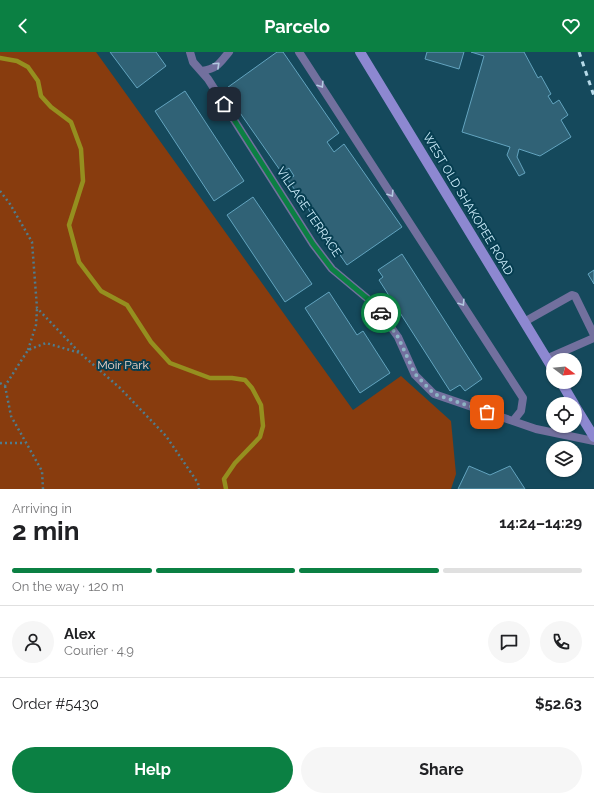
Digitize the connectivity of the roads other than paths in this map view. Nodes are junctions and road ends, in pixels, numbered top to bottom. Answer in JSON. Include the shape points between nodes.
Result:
{"nodes":[{"id":1,"x":190,"y":52,"type":"edge"},
{"id":2,"x":229,"y":52,"type":"edge"},
{"id":3,"x":299,"y":52,"type":"edge"},
{"id":4,"x":360,"y":52,"type":"edge"},
{"id":5,"x":202,"y":71,"type":"junction"},
{"id":6,"x":524,"y":322,"type":"junction"},
{"id":7,"x":594,"y":336,"type":"edge"},
{"id":8,"x":559,"y":353,"type":"edge"},
{"id":9,"x":546,"y":359,"type":"edge"},
{"id":10,"x":582,"y":417,"type":"edge"},
{"id":11,"x":513,"y":421,"type":"junction"},
{"id":12,"x":594,"y":437,"type":"edge"},
{"id":13,"x":594,"y":441,"type":"edge"}],
"edges":[{"from":1,"to":5,"type":"lane","name":"VILLAGE TERRACE","via":[[193,62]]},
{"from":5,"to":2,"type":"lane","one_way":true,"via":[[218,66]]},
{"from":3,"to":11,"type":"lane","one_way":true,"via":[[523,398],[521,411]]},
{"from":4,"to":6,"type":"main road","name":"WEST OLD SHAKOPEE ROAD"},
{"from":5,"to":11,"type":"lane","name":"VILLAGE TERRACE","via":[[313,244],[332,269],[374,304],[398,337],[415,374],[434,394]]},
{"from":6,"to":7,"type":"lane","via":[[572,295],[575,296]]},
{"from":6,"to":9,"type":"main road","name":"WEST OLD SHAKOPEE ROAD"},
{"from":7,"to":8,"type":"lane"},
{"from":10,"to":12,"type":"main road"},
{"from":11,"to":13,"type":"lane","name":"VILLAGE TERRACE","via":[[536,429]]}]}
